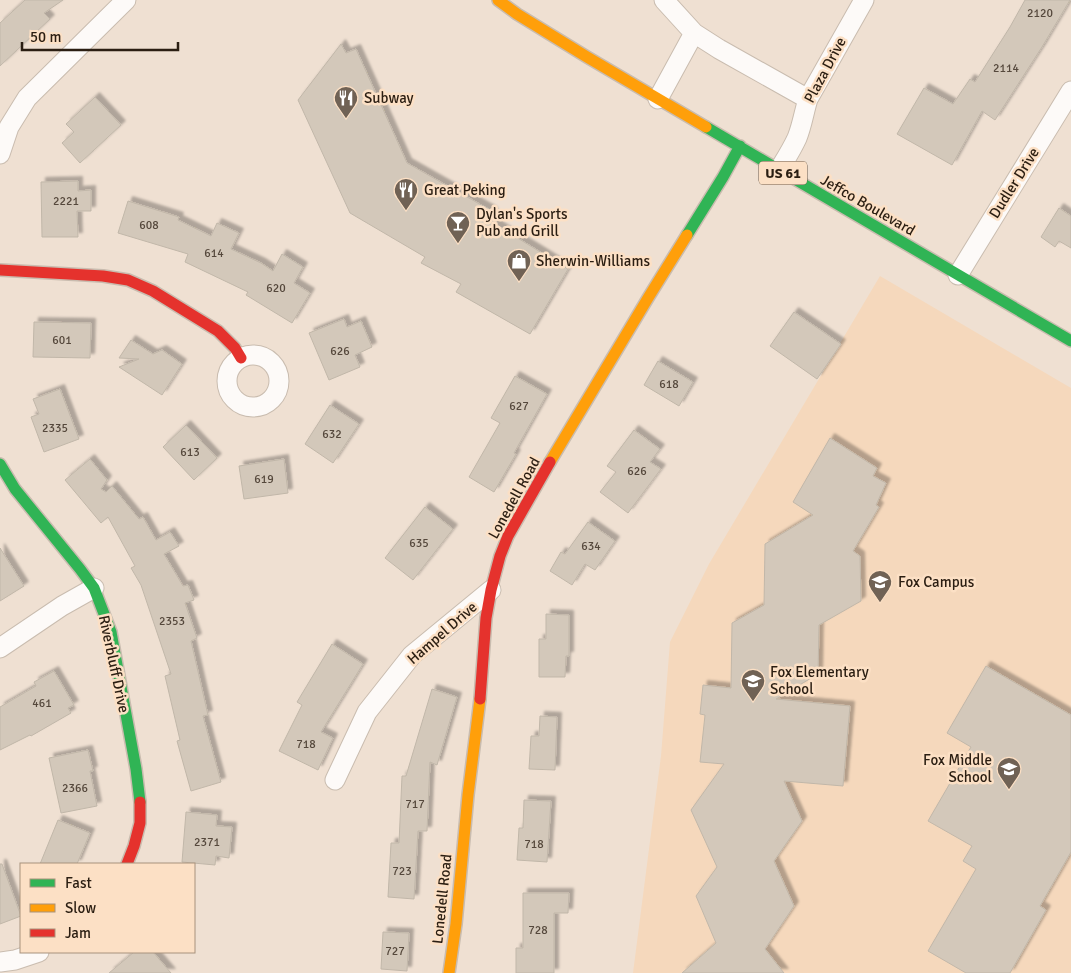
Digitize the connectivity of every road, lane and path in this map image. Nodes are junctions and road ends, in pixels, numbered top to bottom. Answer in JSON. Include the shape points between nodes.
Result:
{"nodes":[{"id":1,"x":126,"y":0,"type":"edge"},
{"id":2,"x":498,"y":0,"type":"edge"},
{"id":3,"x":664,"y":0,"type":"edge"},
{"id":4,"x":864,"y":0,"type":"edge"},
{"id":5,"x":694,"y":33,"type":"junction"},
{"id":6,"x":1071,"y":91,"type":"edge"},
{"id":7,"x":658,"y":99,"type":"junction"},
{"id":8,"x":808,"y":99,"type":"junction"},
{"id":9,"x":740,"y":146,"type":"junction"},
{"id":10,"x":0,"y":154,"type":"edge"},
{"id":11,"x":779,"y":170,"type":"junction"},
{"id":12,"x":0,"y":270,"type":"edge"},
{"id":13,"x":958,"y":275,"type":"junction"},
{"id":14,"x":1071,"y":341,"type":"edge"},
{"id":15,"x":241,"y":358,"type":"dead end"},
{"id":16,"x":0,"y":464,"type":"edge"},
{"id":17,"x":94,"y":588,"type":"junction"},
{"id":18,"x":491,"y":590,"type":"junction"},
{"id":19,"x":0,"y":648,"type":"edge"},
{"id":20,"x":335,"y":780,"type":"dead end"},
{"id":21,"x":127,"y":863,"type":"edge"},
{"id":22,"x":36,"y":953,"type":"edge"},
{"id":23,"x":0,"y":962,"type":"edge"},
{"id":24,"x":449,"y":973,"type":"edge"}],
"edges":[{"from":1,"to":10,"type":"street","via":[[27,98],[9,127]]},
{"from":2,"to":7,"type":"street","name":"Jeffco Boulevard","number":"US 61"},
{"from":3,"to":5,"type":"street"},
{"from":4,"to":8,"type":"street","name":"Plaza Drive"},
{"from":5,"to":7,"type":"street"},
{"from":5,"to":8,"type":"street"},
{"from":6,"to":13,"type":"street","name":"Dudler Drive"},
{"from":7,"to":9,"type":"street","name":"Jeffco Boulevard","number":"US 61"},
{"from":8,"to":11,"type":"street","name":"Plaza Drive","via":[[796,140]]},
{"from":9,"to":11,"type":"street","name":"Jeffco Boulevard","number":"US 61"},
{"from":9,"to":18,"type":"street","name":"Lonedell Road","via":[[528,500],[504,546]]},
{"from":11,"to":13,"type":"street","name":"Jeffco Boulevard","number":"US 61"},
{"from":12,"to":15,"type":"street","via":[[85,274],[128,280],[153,291],[214,328],[227,338]]},
{"from":13,"to":14,"type":"street","name":"Jeffco Boulevard","number":"US 61"},
{"from":16,"to":17,"type":"street","name":"Riverbluff Drive","via":[[15,489]]},
{"from":17,"to":19,"type":"street"},
{"from":17,"to":21,"type":"street","name":"Riverbluff Drive","via":[[110,632],[136,769],[140,823]]},
{"from":18,"to":20,"type":"street","name":"Hampel Drive","via":[[412,655],[367,712]]},
{"from":18,"to":24,"type":"street","name":"Lonedell Road"},
{"from":22,"to":23,"type":"street"}]}
